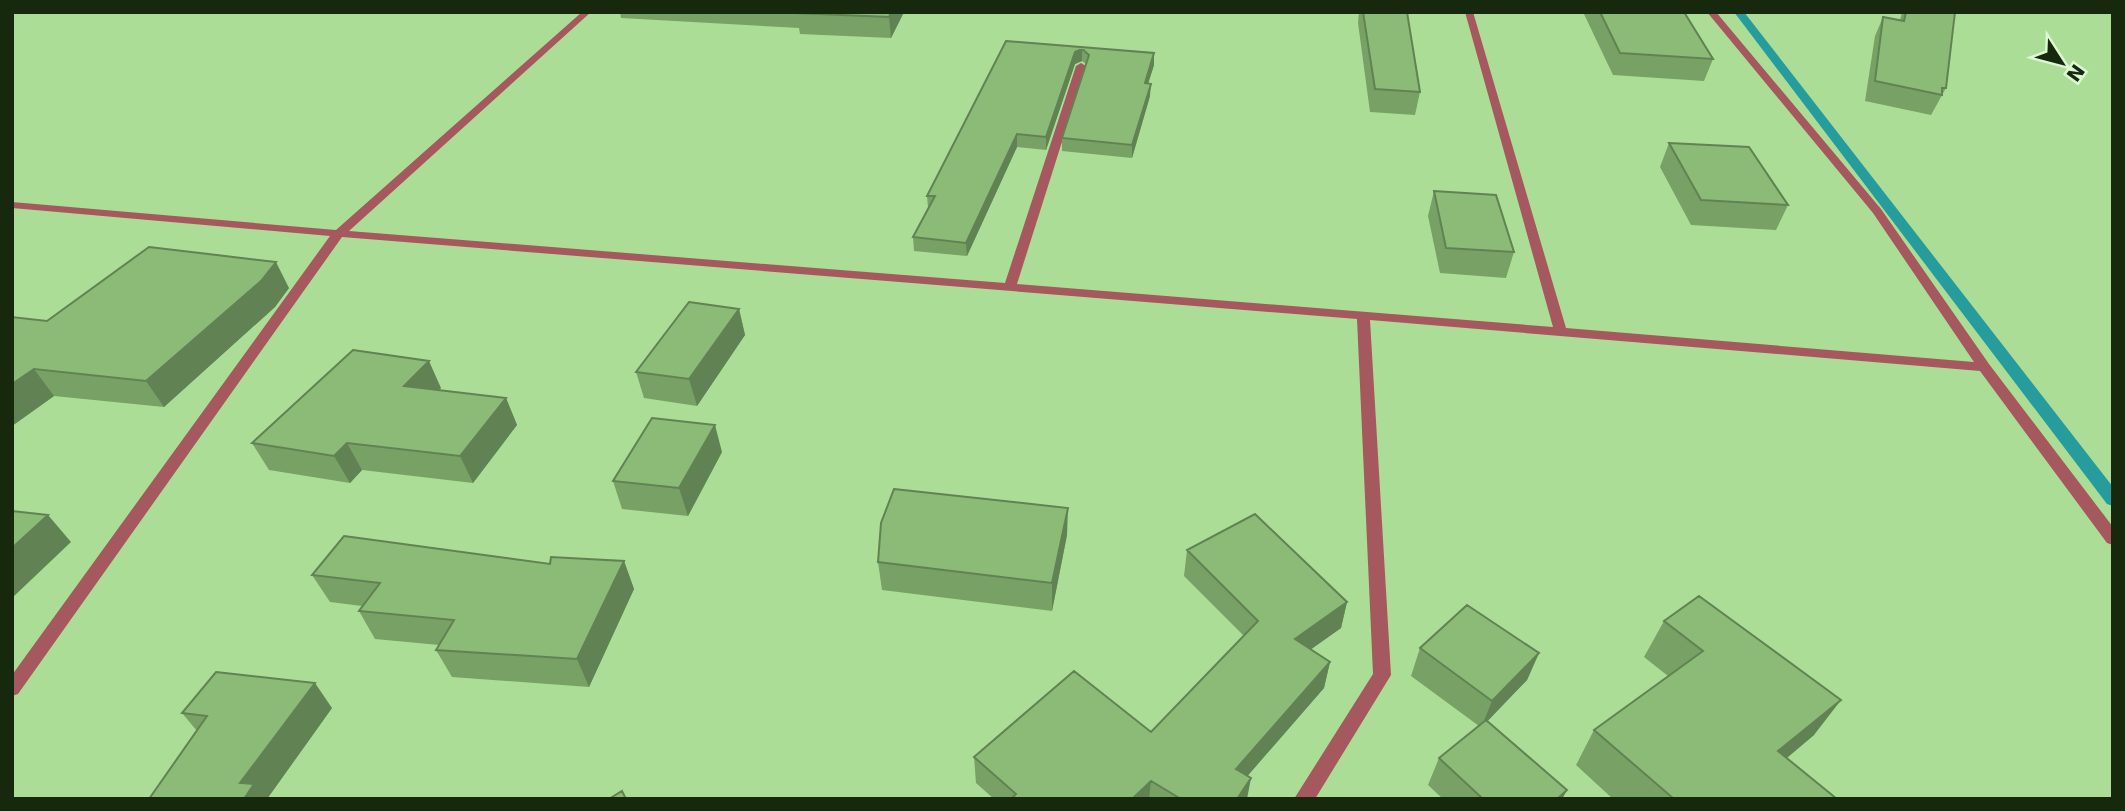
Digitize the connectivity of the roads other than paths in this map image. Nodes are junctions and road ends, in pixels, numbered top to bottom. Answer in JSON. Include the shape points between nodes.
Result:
{"nodes":[{"id":1,"x":587,"y":12,"type":"edge"},
{"id":2,"x":1469,"y":12,"type":"edge"},
{"id":3,"x":1711,"y":12,"type":"edge"},
{"id":4,"x":1081,"y":66,"type":"dead end"},
{"id":5,"x":12,"y":205,"type":"edge"},
{"id":6,"x":337,"y":234,"type":"junction"},
{"id":7,"x":1010,"y":287,"type":"junction"},
{"id":8,"x":1363,"y":314,"type":"junction"},
{"id":9,"x":1560,"y":330,"type":"junction"},
{"id":10,"x":1984,"y":367,"type":"junction"},
{"id":11,"x":2113,"y":539,"type":"edge"},
{"id":12,"x":12,"y":689,"type":"edge"},
{"id":13,"x":1308,"y":797,"type":"edge"}],
"edges":[{"from":1,"to":6,"type":"street"},
{"from":2,"to":9,"type":"street"},
{"from":3,"to":10,"type":"street","via":[[1877,211]]},
{"from":4,"to":7,"type":"street"},
{"from":5,"to":6,"type":"street"},
{"from":6,"to":7,"type":"street"},
{"from":6,"to":12,"type":"street"},
{"from":7,"to":8,"type":"street"},
{"from":8,"to":9,"type":"street"},
{"from":8,"to":13,"type":"street","via":[[1382,675]]},
{"from":9,"to":10,"type":"street"},
{"from":10,"to":11,"type":"street"}]}
